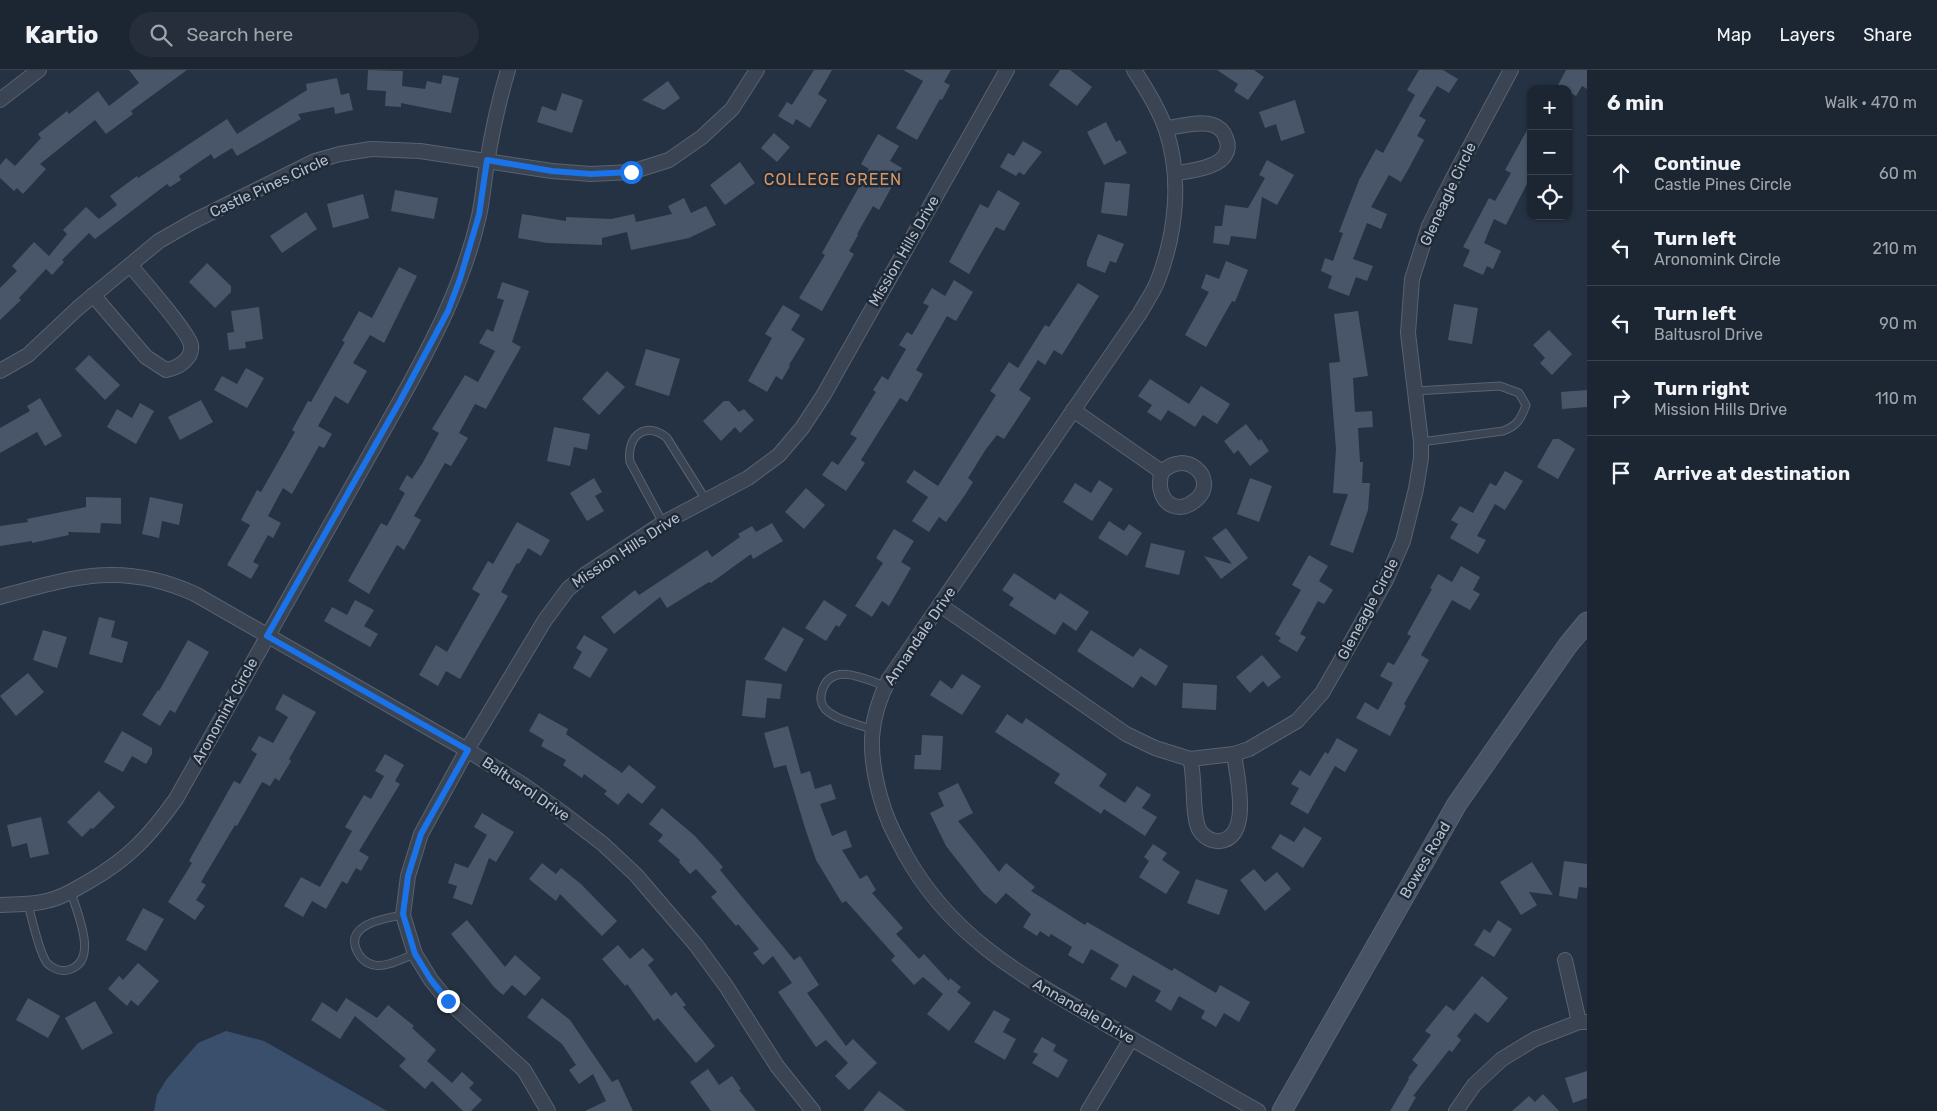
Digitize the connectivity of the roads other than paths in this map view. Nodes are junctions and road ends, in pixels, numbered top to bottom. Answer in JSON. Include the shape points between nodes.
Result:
{"nodes":[{"id":1,"x":39,"y":70,"type":"edge"},
{"id":2,"x":508,"y":70,"type":"edge"},
{"id":3,"x":757,"y":70,"type":"edge"},
{"id":4,"x":1007,"y":70,"type":"edge"},
{"id":5,"x":1134,"y":70,"type":"edge"},
{"id":6,"x":1511,"y":70,"type":"edge"},
{"id":7,"x":0,"y":100,"type":"edge"},
{"id":8,"x":1166,"y":128,"type":"junction"},
{"id":9,"x":487,"y":160,"type":"junction"},
{"id":10,"x":1176,"y":174,"type":"junction"},
{"id":11,"x":130,"y":265,"type":"junction"},
{"id":12,"x":93,"y":295,"type":"junction"},
{"id":13,"x":0,"y":371,"type":"edge"},
{"id":14,"x":1415,"y":391,"type":"junction"},
{"id":15,"x":1073,"y":410,"type":"junction"},
{"id":16,"x":1421,"y":442,"type":"junction"},
{"id":17,"x":1162,"y":472,"type":"dead end"},
{"id":18,"x":706,"y":500,"type":"junction"},
{"id":19,"x":663,"y":524,"type":"junction"},
{"id":20,"x":0,"y":597,"type":"edge"},
{"id":21,"x":940,"y":605,"type":"junction"},
{"id":22,"x":1587,"y":622,"type":"edge"},
{"id":23,"x":267,"y":636,"type":"junction"},
{"id":24,"x":885,"y":686,"type":"junction"},
{"id":25,"x":871,"y":729,"type":"junction"},
{"id":26,"x":468,"y":750,"type":"junction"},
{"id":27,"x":1234,"y":754,"type":"junction"},
{"id":28,"x":1190,"y":758,"type":"junction"},
{"id":29,"x":71,"y":892,"type":"junction"},
{"id":30,"x":0,"y":904,"type":"edge"},
{"id":31,"x":28,"y":904,"type":"junction"},
{"id":32,"x":403,"y":914,"type":"junction"},
{"id":33,"x":415,"y":954,"type":"junction"},
{"id":34,"x":1565,"y":960,"type":"dead end"},
{"id":35,"x":1583,"y":1022,"type":"edge"},
{"id":36,"x":1131,"y":1038,"type":"junction"},
{"id":37,"x":548,"y":1111,"type":"edge"},
{"id":38,"x":813,"y":1111,"type":"edge"},
{"id":39,"x":1088,"y":1111,"type":"edge"},
{"id":40,"x":1258,"y":1111,"type":"edge"},
{"id":41,"x":1282,"y":1111,"type":"edge"},
{"id":42,"x":1456,"y":1111,"type":"edge"}],
"edges":[{"from":1,"to":7,"type":"street"},
{"from":2,"to":9,"type":"street","name":"Aronomink Circle"},
{"from":3,"to":9,"type":"street","name":"Castle Pines Circle","via":[[732,110],[669,160],[631,172],[591,174]]},
{"from":4,"to":18,"type":"street","name":"Mission Hills Drive","via":[[802,428],[779,455],[748,478]]},
{"from":5,"to":8,"type":"street","name":"Annandale Drive"},
{"from":6,"to":14,"type":"street","name":"Gleneagle Circle","via":[[1433,218],[1412,279],[1408,333]]},
{"from":8,"to":10,"type":"street","name":"Annandale Drive"},
{"from":8,"to":10,"type":"street","via":[[1214,125],[1228,141],[1219,162]]},
{"from":9,"to":11,"type":"street","name":"Castle Pines Circle","via":[[420,151],[372,149],[315,161],[194,221],[159,241]]},
{"from":9,"to":23,"type":"street","name":"Aronomink Circle","via":[[479,215],[448,311]]},
{"from":10,"to":15,"type":"street","name":"Annandale Drive","via":[[1168,250],[1158,282]]},
{"from":11,"to":12,"type":"street","name":"Castle Pines Circle"},
{"from":11,"to":12,"type":"street","via":[[191,343],[187,360],[176,369],[166,370],[146,357]]},
{"from":12,"to":13,"type":"street","name":"Castle Pines Circle","via":[[28,355]]},
{"from":14,"to":16,"type":"street","name":"Gleneagle Circle"},
{"from":14,"to":16,"type":"lane","via":[[1500,386],[1520,393],[1526,405],[1514,427],[1503,431]]},
{"from":15,"to":17,"type":"street"},
{"from":15,"to":21,"type":"street","name":"Annandale Drive"},
{"from":16,"to":27,"type":"street","name":"Gleneagle Circle","via":[[1416,489],[1403,541],[1386,580],[1322,693],[1297,721],[1249,749]]},
{"from":18,"to":19,"type":"street","name":"Mission Hills Drive"},
{"from":18,"to":19,"type":"lane","via":[[667,438],[650,429],[640,432],[628,451],[630,462]]},
{"from":19,"to":26,"type":"street","name":"Mission Hills Drive","via":[[568,589],[545,620]]},
{"from":20,"to":23,"type":"street","name":"Baltusrol Drive","via":[[91,576],[145,577],[195,594]]},
{"from":21,"to":24,"type":"street","name":"Annandale Drive"},
{"from":21,"to":28,"type":"street","name":"Gleneagle Circle","via":[[1126,734],[1155,748]]},
{"from":22,"to":41,"type":"main road","name":"Bowes Road","via":[[1457,804]]},
{"from":23,"to":26,"type":"street","name":"Baltusrol Drive"},
{"from":23,"to":29,"type":"street","name":"Aronomink Circle","via":[[176,799],[158,824],[125,858]]},
{"from":24,"to":25,"type":"street","name":"Annandale Drive"},
{"from":24,"to":25,"type":"lane","via":[[840,674],[828,679],[820,694],[825,709]]},
{"from":25,"to":36,"type":"street","name":"Annandale Drive","via":[[872,768],[886,820],[916,873],[948,915],[1011,968]]},
{"from":26,"to":32,"type":"street","name":"Mission Hills Drive","via":[[421,834],[408,876]]},
{"from":26,"to":38,"type":"street","name":"Baltusrol Drive","via":[[564,814],[636,875],[696,946],[777,1066]]},
{"from":27,"to":28,"type":"street","name":"Gleneagle Circle"},
{"from":27,"to":28,"type":"street","via":[[1240,821],[1234,834],[1222,841],[1204,836],[1197,824]]},
{"from":29,"to":31,"type":"street","name":"Aronomink Circle"},
{"from":29,"to":31,"type":"lane","via":[[86,945],[81,961],[68,970],[59,971],[46,962]]},
{"from":30,"to":31,"type":"street","name":"Aronomink Circle"},
{"from":32,"to":33,"type":"street","name":"Mission Hills Drive"},
{"from":32,"to":33,"type":"lane","via":[[368,924],[359,931],[356,949],[360,958],[375,966]]},
{"from":33,"to":37,"type":"street","name":"Mission Hills Drive","via":[[448,1001],[524,1070]]},
{"from":34,"to":35,"type":"street"},
{"from":35,"to":42,"type":"street","via":[[1535,1039],[1502,1059],[1474,1085]]},
{"from":36,"to":39,"type":"street"},
{"from":36,"to":40,"type":"street","name":"Annandale Drive"}]}
